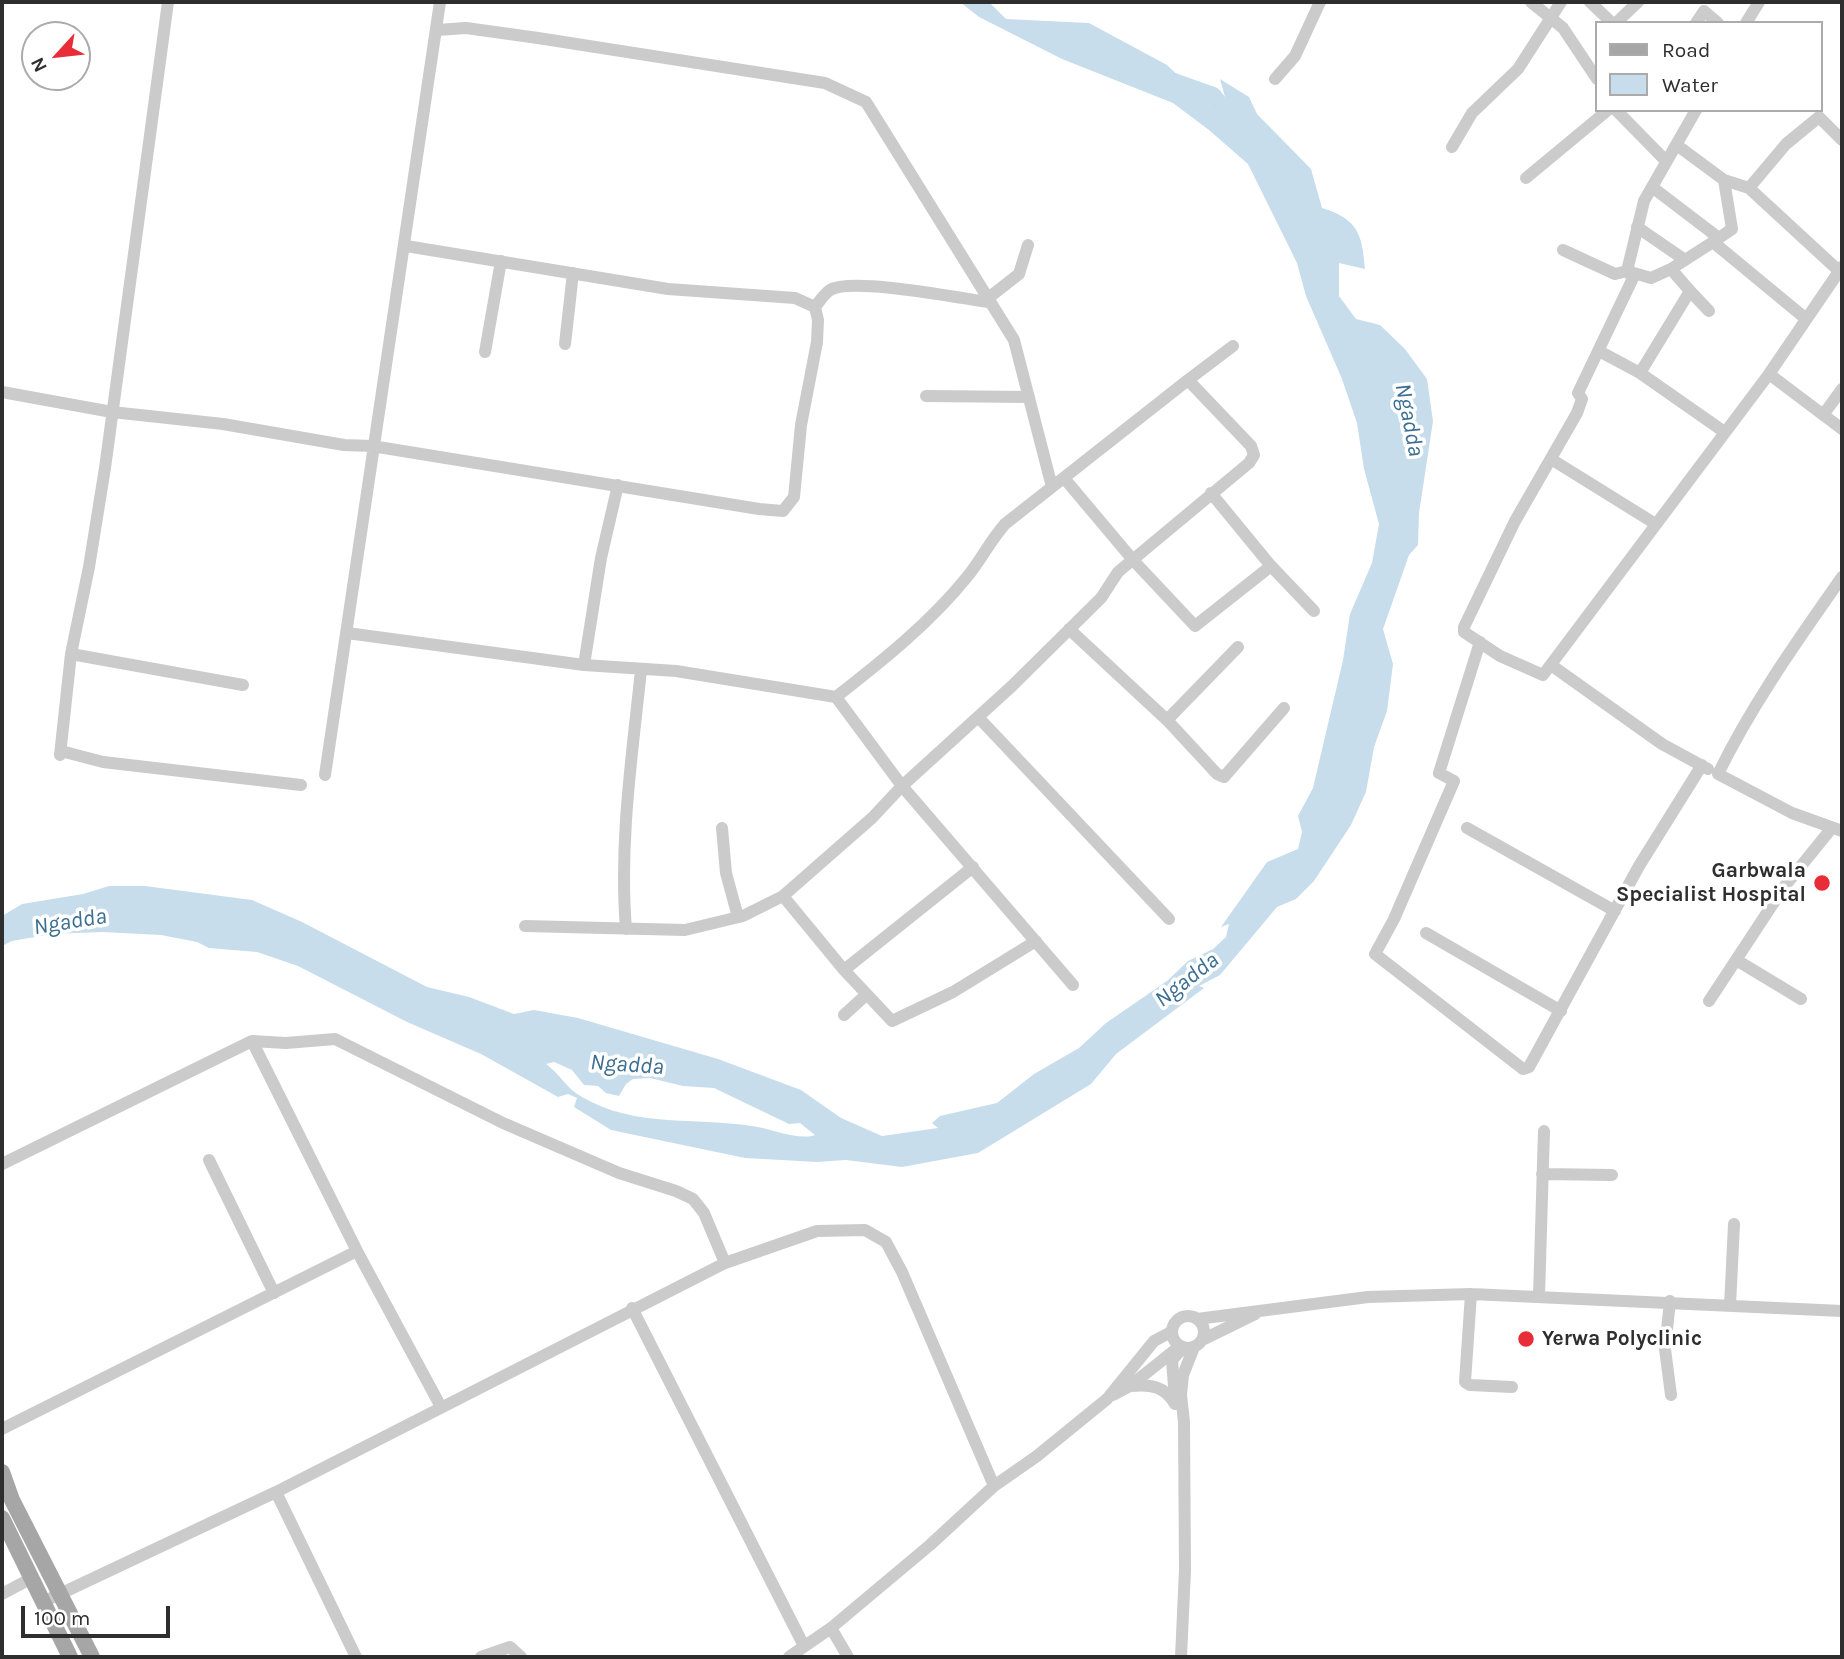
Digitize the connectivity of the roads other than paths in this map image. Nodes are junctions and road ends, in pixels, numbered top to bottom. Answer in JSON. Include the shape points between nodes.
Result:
{"nodes":[{"id":1,"x":168,"y":2,"type":"edge"},
{"id":2,"x":440,"y":2,"type":"edge"},
{"id":3,"x":1320,"y":2,"type":"edge"},
{"id":4,"x":1531,"y":2,"type":"edge"},
{"id":5,"x":1561,"y":2,"type":"edge"},
{"id":6,"x":1590,"y":2,"type":"edge"},
{"id":7,"x":1638,"y":2,"type":"edge"},
{"id":8,"x":1759,"y":2,"type":"edge"},
{"id":9,"x":1550,"y":18,"type":"junction"},
{"id":10,"x":1612,"y":21,"type":"edge"},
{"id":11,"x":1616,"y":21,"type":"edge"},
{"id":12,"x":1697,"y":21,"type":"edge"},
{"id":13,"x":1716,"y":21,"type":"edge"},
{"id":14,"x":1747,"y":21,"type":"edge"},
{"id":15,"x":437,"y":30,"type":"junction"},
{"id":16,"x":1596,"y":78,"type":"edge"},
{"id":17,"x":1275,"y":79,"type":"dead end"},
{"id":18,"x":1606,"y":112,"type":"edge"},
{"id":19,"x":1695,"y":112,"type":"edge"},
{"id":20,"x":1623,"y":113,"type":"edge"},
{"id":21,"x":1842,"y":140,"type":"edge"},
{"id":22,"x":1678,"y":146,"type":"junction"},
{"id":23,"x":1452,"y":147,"type":"dead end"},
{"id":24,"x":1666,"y":161,"type":"junction"},
{"id":25,"x":1526,"y":178,"type":"dead end"},
{"id":26,"x":1724,"y":180,"type":"junction"},
{"id":27,"x":1652,"y":187,"type":"junction"},
{"id":28,"x":1749,"y":188,"type":"junction"},
{"id":29,"x":1637,"y":227,"type":"junction"},
{"id":30,"x":1713,"y":242,"type":"junction"},
{"id":31,"x":1028,"y":245,"type":"dead end"},
{"id":32,"x":406,"y":246,"type":"junction"},
{"id":33,"x":1563,"y":250,"type":"dead end"},
{"id":34,"x":1685,"y":260,"type":"junction"},
{"id":35,"x":501,"y":261,"type":"junction"},
{"id":36,"x":1671,"y":269,"type":"junction"},
{"id":37,"x":1841,"y":269,"type":"edge"},
{"id":38,"x":1627,"y":271,"type":"junction"},
{"id":39,"x":573,"y":273,"type":"junction"},
{"id":40,"x":1690,"y":291,"type":"junction"},
{"id":41,"x":987,"y":301,"type":"junction"},
{"id":42,"x":815,"y":307,"type":"junction"},
{"id":43,"x":1709,"y":311,"type":"dead end"},
{"id":44,"x":1805,"y":318,"type":"junction"},
{"id":45,"x":565,"y":344,"type":"dead end"},
{"id":46,"x":1233,"y":345,"type":"dead end"},
{"id":47,"x":1599,"y":351,"type":"junction"},
{"id":48,"x":485,"y":352,"type":"dead end"},
{"id":49,"x":1640,"y":373,"type":"junction"},
{"id":50,"x":1769,"y":374,"type":"junction"},
{"id":51,"x":1188,"y":380,"type":"junction"},
{"id":52,"x":1842,"y":389,"type":"edge"},
{"id":53,"x":2,"y":392,"type":"edge"},
{"id":54,"x":926,"y":396,"type":"dead end"},
{"id":55,"x":1029,"y":397,"type":"junction"},
{"id":56,"x":112,"y":412,"type":"junction"},
{"id":57,"x":1823,"y":415,"type":"junction"},
{"id":58,"x":1842,"y":429,"type":"edge"},
{"id":59,"x":1723,"y":431,"type":"junction"},
{"id":60,"x":372,"y":446,"type":"junction"},
{"id":61,"x":1550,"y":459,"type":"junction"},
{"id":62,"x":1064,"y":478,"type":"junction"},
{"id":63,"x":618,"y":485,"type":"junction"},
{"id":64,"x":1052,"y":487,"type":"junction"},
{"id":65,"x":1211,"y":493,"type":"junction"},
{"id":66,"x":1654,"y":523,"type":"junction"},
{"id":67,"x":1133,"y":560,"type":"junction"},
{"id":68,"x":1271,"y":566,"type":"junction"},
{"id":69,"x":1841,"y":579,"type":"edge"},
{"id":70,"x":1314,"y":611,"type":"dead end"},
{"id":71,"x":1069,"y":629,"type":"junction"},
{"id":72,"x":347,"y":633,"type":"junction"},
{"id":73,"x":1480,"y":642,"type":"junction"},
{"id":74,"x":1238,"y":647,"type":"dead end"},
{"id":75,"x":71,"y":654,"type":"junction"},
{"id":76,"x":584,"y":665,"type":"junction"},
{"id":77,"x":1550,"y":665,"type":"junction"},
{"id":78,"x":641,"y":670,"type":"junction"},
{"id":79,"x":243,"y":685,"type":"dead end"},
{"id":80,"x":836,"y":697,"type":"junction"},
{"id":81,"x":1284,"y":708,"type":"dead end"},
{"id":82,"x":978,"y":717,"type":"junction"},
{"id":83,"x":1167,"y":720,"type":"junction"},
{"id":84,"x":1702,"y":765,"type":"junction"},
{"id":85,"x":1718,"y":774,"type":"junction"},
{"id":86,"x":325,"y":775,"type":"dead end"},
{"id":87,"x":301,"y":785,"type":"dead end"},
{"id":88,"x":902,"y":786,"type":"junction"},
{"id":89,"x":722,"y":828,"type":"dead end"},
{"id":90,"x":1467,"y":828,"type":"dead end"},
{"id":91,"x":1837,"y":830,"type":"edge"},
{"id":92,"x":973,"y":867,"type":"junction"},
{"id":93,"x":783,"y":896,"type":"junction"},
{"id":94,"x":1615,"y":911,"type":"junction"},
{"id":95,"x":738,"y":917,"type":"junction"},
{"id":96,"x":1169,"y":919,"type":"dead end"},
{"id":97,"x":525,"y":926,"type":"dead end"},
{"id":98,"x":626,"y":929,"type":"junction"},
{"id":99,"x":1426,"y":933,"type":"dead end"},
{"id":100,"x":1036,"y":941,"type":"junction"},
{"id":101,"x":1738,"y":961,"type":"junction"},
{"id":102,"x":844,"y":970,"type":"junction"},
{"id":103,"x":1073,"y":985,"type":"dead end"},
{"id":104,"x":866,"y":995,"type":"junction"},
{"id":105,"x":1801,"y":999,"type":"dead end"},
{"id":106,"x":1709,"y":1001,"type":"dead end"},
{"id":107,"x":1561,"y":1011,"type":"junction"},
{"id":108,"x":844,"y":1015,"type":"dead end"},
{"id":109,"x":252,"y":1041,"type":"junction"},
{"id":110,"x":1544,"y":1130,"type":"dead end"},
{"id":111,"x":209,"y":1160,"type":"dead end"},
{"id":112,"x":2,"y":1164,"type":"edge"},
{"id":113,"x":1542,"y":1174,"type":"junction"},
{"id":114,"x":1612,"y":1175,"type":"dead end"},
{"id":115,"x":1734,"y":1224,"type":"dead end"},
{"id":116,"x":357,"y":1251,"type":"junction"},
{"id":117,"x":725,"y":1263,"type":"junction"},
{"id":118,"x":274,"y":1293,"type":"junction"},
{"id":119,"x":1471,"y":1294,"type":"junction"},
{"id":120,"x":1539,"y":1296,"type":"junction"},
{"id":121,"x":1670,"y":1301,"type":"junction"},
{"id":122,"x":1730,"y":1306,"type":"junction"},
{"id":123,"x":632,"y":1308,"type":"junction"},
{"id":124,"x":1266,"y":1309,"type":"junction"},
{"id":125,"x":1842,"y":1311,"type":"edge"},
{"id":126,"x":1197,"y":1319,"type":"junction"},
{"id":127,"x":1171,"y":1332,"type":"junction"},
{"id":128,"x":1190,"y":1345,"type":"junction"},
{"id":129,"x":1130,"y":1386,"type":"junction"},
{"id":130,"x":1512,"y":1387,"type":"dead end"},
{"id":131,"x":1671,"y":1395,"type":"dead end"},
{"id":132,"x":1107,"y":1399,"type":"junction"},
{"id":133,"x":1176,"y":1406,"type":"junction"},
{"id":134,"x":441,"y":1407,"type":"junction"},
{"id":135,"x":1184,"y":1422,"type":"junction"},
{"id":136,"x":2,"y":1429,"type":"edge"},
{"id":137,"x":2,"y":1472,"type":"edge"},
{"id":138,"x":994,"y":1486,"type":"junction"},
{"id":139,"x":276,"y":1492,"type":"junction"},
{"id":140,"x":2,"y":1518,"type":"edge"},
{"id":141,"x":30,"y":1579,"type":"junction"},
{"id":142,"x":61,"y":1592,"type":"junction"},
{"id":143,"x":2,"y":1594,"type":"edge"},
{"id":144,"x":43,"y":1602,"type":"junction"},
{"id":145,"x":831,"y":1628,"type":"junction"},
{"id":146,"x":804,"y":1646,"type":"junction"},
{"id":147,"x":70,"y":1657,"type":"edge"},
{"id":148,"x":92,"y":1657,"type":"edge"},
{"id":149,"x":353,"y":1657,"type":"edge"},
{"id":150,"x":481,"y":1657,"type":"edge"},
{"id":151,"x":521,"y":1657,"type":"edge"},
{"id":152,"x":789,"y":1657,"type":"edge"},
{"id":153,"x":848,"y":1657,"type":"edge"},
{"id":154,"x":1181,"y":1657,"type":"edge"}],
"edges":[{"from":1,"to":56,"type":"street"},
{"from":2,"to":15,"type":"street"},
{"from":3,"to":17,"type":"street","via":[[1295,56]]},
{"from":4,"to":9,"type":"street"},
{"from":5,"to":9,"type":"street"},
{"from":6,"to":10,"type":"street"},
{"from":7,"to":11,"type":"street"},
{"from":8,"to":14,"type":"street"},
{"from":9,"to":16,"type":"street","via":[[1563,28]]},
{"from":9,"to":23,"type":"street","via":[[1518,69],[1472,113]]},
{"from":12,"to":13,"type":"street","via":[[1704,11]]},
{"from":15,"to":32,"type":"street"},
{"from":15,"to":41,"type":"street","via":[[466,28],[538,38],[825,83],[850,93],[866,102]]},
{"from":18,"to":25,"type":"street"},
{"from":19,"to":22,"type":"street"},
{"from":20,"to":24,"type":"street"},
{"from":21,"to":28,"type":"street","via":[[1819,117],[1786,144]]},
{"from":22,"to":24,"type":"street"},
{"from":22,"to":26,"type":"street"},
{"from":24,"to":27,"type":"street"},
{"from":26,"to":28,"type":"street"},
{"from":26,"to":30,"type":"street","via":[[1732,229]]},
{"from":27,"to":29,"type":"street"},
{"from":27,"to":30,"type":"street","via":[[1715,235]]},
{"from":28,"to":37,"type":"street"},
{"from":29,"to":34,"type":"street"},
{"from":29,"to":38,"type":"street"},
{"from":30,"to":34,"type":"street"},
{"from":30,"to":44,"type":"street"},
{"from":31,"to":41,"type":"street","via":[[1019,274]]},
{"from":32,"to":35,"type":"street"},
{"from":32,"to":60,"type":"street"},
{"from":33,"to":38,"type":"street","via":[[1615,274]]},
{"from":34,"to":36,"type":"street"},
{"from":35,"to":39,"type":"street"},
{"from":35,"to":48,"type":"street"},
{"from":36,"to":38,"type":"street","via":[[1651,278]]},
{"from":36,"to":40,"type":"street"},
{"from":37,"to":44,"type":"street"},
{"from":38,"to":47,"type":"street","via":[[1633,278]]},
{"from":39,"to":42,"type":"street","via":[[668,289],[795,298]]},
{"from":39,"to":45,"type":"street"},
{"from":40,"to":43,"type":"street"},
{"from":40,"to":49,"type":"street"},
{"from":41,"to":42,"type":"street","via":[[843,287],[830,290]]},
{"from":41,"to":55,"type":"street","via":[[1014,340]]},
{"from":42,"to":63,"type":"street","via":[[817,342],[801,425],[794,497],[783,510]]},
{"from":44,"to":50,"type":"street"},
{"from":46,"to":51,"type":"street"},
{"from":47,"to":49,"type":"street"},
{"from":47,"to":61,"type":"street","via":[[1578,393],[1582,399],[1577,413]]},
{"from":49,"to":59,"type":"street"},
{"from":50,"to":57,"type":"street"},
{"from":50,"to":59,"type":"street"},
{"from":51,"to":62,"type":"street"},
{"from":51,"to":65,"type":"street","via":[[1244,436],[1254,455]]},
{"from":52,"to":57,"type":"street"},
{"from":53,"to":56,"type":"street"},
{"from":54,"to":55,"type":"street"},
{"from":55,"to":64,"type":"street"},
{"from":56,"to":60,"type":"street"},
{"from":56,"to":75,"type":"street"},
{"from":57,"to":58,"type":"street"},
{"from":59,"to":66,"type":"street"},
{"from":60,"to":63,"type":"street"},
{"from":60,"to":72,"type":"street"},
{"from":61,"to":66,"type":"street"},
{"from":61,"to":73,"type":"street","via":[[1464,626],[1464,632]]},
{"from":62,"to":64,"type":"street"},
{"from":62,"to":67,"type":"street"},
{"from":63,"to":76,"type":"street"},
{"from":64,"to":80,"type":"street","via":[[1005,524],[967,577],[896,650]]},
{"from":65,"to":67,"type":"street"},
{"from":65,"to":68,"type":"street"},
{"from":66,"to":77,"type":"street"},
{"from":67,"to":68,"type":"street","via":[[1195,626]]},
{"from":67,"to":71,"type":"street"},
{"from":68,"to":70,"type":"street"},
{"from":69,"to":85,"type":"street","via":[[1730,748]]},
{"from":71,"to":82,"type":"street"},
{"from":71,"to":83,"type":"street"},
{"from":72,"to":76,"type":"street"},
{"from":72,"to":86,"type":"street"},
{"from":73,"to":77,"type":"street","via":[[1543,675]]},
{"from":73,"to":107,"type":"street","via":[[1439,773],[1454,781],[1375,954],[1523,1069],[1529,1067]]},
{"from":74,"to":83,"type":"street"},
{"from":75,"to":79,"type":"street"},
{"from":75,"to":87,"type":"street","via":[[60,753]]},
{"from":76,"to":78,"type":"street"},
{"from":77,"to":84,"type":"street","via":[[1662,744]]},
{"from":78,"to":80,"type":"street","via":[[676,671]]},
{"from":78,"to":98,"type":"street","via":[[627,782],[622,888]]},
{"from":80,"to":88,"type":"street"},
{"from":81,"to":83,"type":"street","via":[[1224,777]]},
{"from":82,"to":88,"type":"street"},
{"from":82,"to":96,"type":"street"},
{"from":84,"to":85,"type":"street"},
{"from":84,"to":94,"type":"street"},
{"from":85,"to":91,"type":"street","via":[[1792,813]]},
{"from":88,"to":92,"type":"street"},
{"from":88,"to":93,"type":"street"},
{"from":89,"to":95,"type":"street","via":[[726,873]]},
{"from":90,"to":94,"type":"street"},
{"from":91,"to":101,"type":"street","via":[[1784,887]]},
{"from":92,"to":100,"type":"street"},
{"from":92,"to":102,"type":"street"},
{"from":93,"to":95,"type":"street"},
{"from":93,"to":102,"type":"street"},
{"from":94,"to":107,"type":"street"},
{"from":95,"to":98,"type":"street","via":[[685,929]]},
{"from":97,"to":98,"type":"street"},
{"from":99,"to":107,"type":"street"},
{"from":100,"to":103,"type":"street"},
{"from":100,"to":104,"type":"street","via":[[953,992],[892,1021]]},
{"from":101,"to":105,"type":"street"},
{"from":101,"to":106,"type":"street"},
{"from":102,"to":104,"type":"street"},
{"from":104,"to":108,"type":"street"},
{"from":109,"to":112,"type":"street"},
{"from":109,"to":116,"type":"street"},
{"from":109,"to":117,"type":"street","via":[[335,1039],[503,1123],[693,1199],[705,1213]]},
{"from":110,"to":113,"type":"street"},
{"from":111,"to":118,"type":"street"},
{"from":113,"to":114,"type":"street"},
{"from":113,"to":120,"type":"street"},
{"from":115,"to":122,"type":"street"},
{"from":116,"to":118,"type":"street"},
{"from":116,"to":134,"type":"street"},
{"from":117,"to":123,"type":"street"},
{"from":117,"to":138,"type":"street","via":[[817,1231],[865,1230],[886,1242]]},
{"from":118,"to":136,"type":"street"},
{"from":119,"to":120,"type":"street"},
{"from":119,"to":124,"type":"street","via":[[1368,1297]]},
{"from":119,"to":130,"type":"street","via":[[1465,1382]]},
{"from":120,"to":121,"type":"street"},
{"from":121,"to":122,"type":"street"},
{"from":121,"to":131,"type":"street","via":[[1665,1349]]},
{"from":122,"to":125,"type":"street"},
{"from":123,"to":134,"type":"street"},
{"from":123,"to":146,"type":"street"},
{"from":124,"to":126,"type":"street"},
{"from":124,"to":128,"type":"street"},
{"from":126,"to":127,"type":"street","via":[[1180,1317]]},
{"from":126,"to":128,"type":"street","via":[[1204,1329]]},
{"from":127,"to":128,"type":"street"},
{"from":127,"to":132,"type":"street","via":[[1154,1341]]},
{"from":128,"to":129,"type":"street"},
{"from":128,"to":133,"type":"street","via":[[1172,1360]]},
{"from":128,"to":135,"type":"street","via":[[1183,1375]]},
{"from":129,"to":132,"type":"street"},
{"from":129,"to":133,"type":"street","via":[[1158,1387]]},
{"from":132,"to":138,"type":"street"},
{"from":133,"to":135,"type":"street"},
{"from":134,"to":139,"type":"street"},
{"from":135,"to":154,"type":"street"},
{"from":137,"to":142,"type":"main road"},
{"from":138,"to":145,"type":"street"},
{"from":139,"to":142,"type":"street"},
{"from":139,"to":149,"type":"street"},
{"from":140,"to":141,"type":"main road"},
{"from":141,"to":143,"type":"street"},
{"from":141,"to":144,"type":"main road"},
{"from":142,"to":144,"type":"street"},
{"from":142,"to":148,"type":"main road"},
{"from":144,"to":147,"type":"main road"},
{"from":145,"to":146,"type":"street"},
{"from":145,"to":153,"type":"street"},
{"from":146,"to":152,"type":"street"},
{"from":150,"to":151,"type":"street","via":[[510,1647]]}]}
